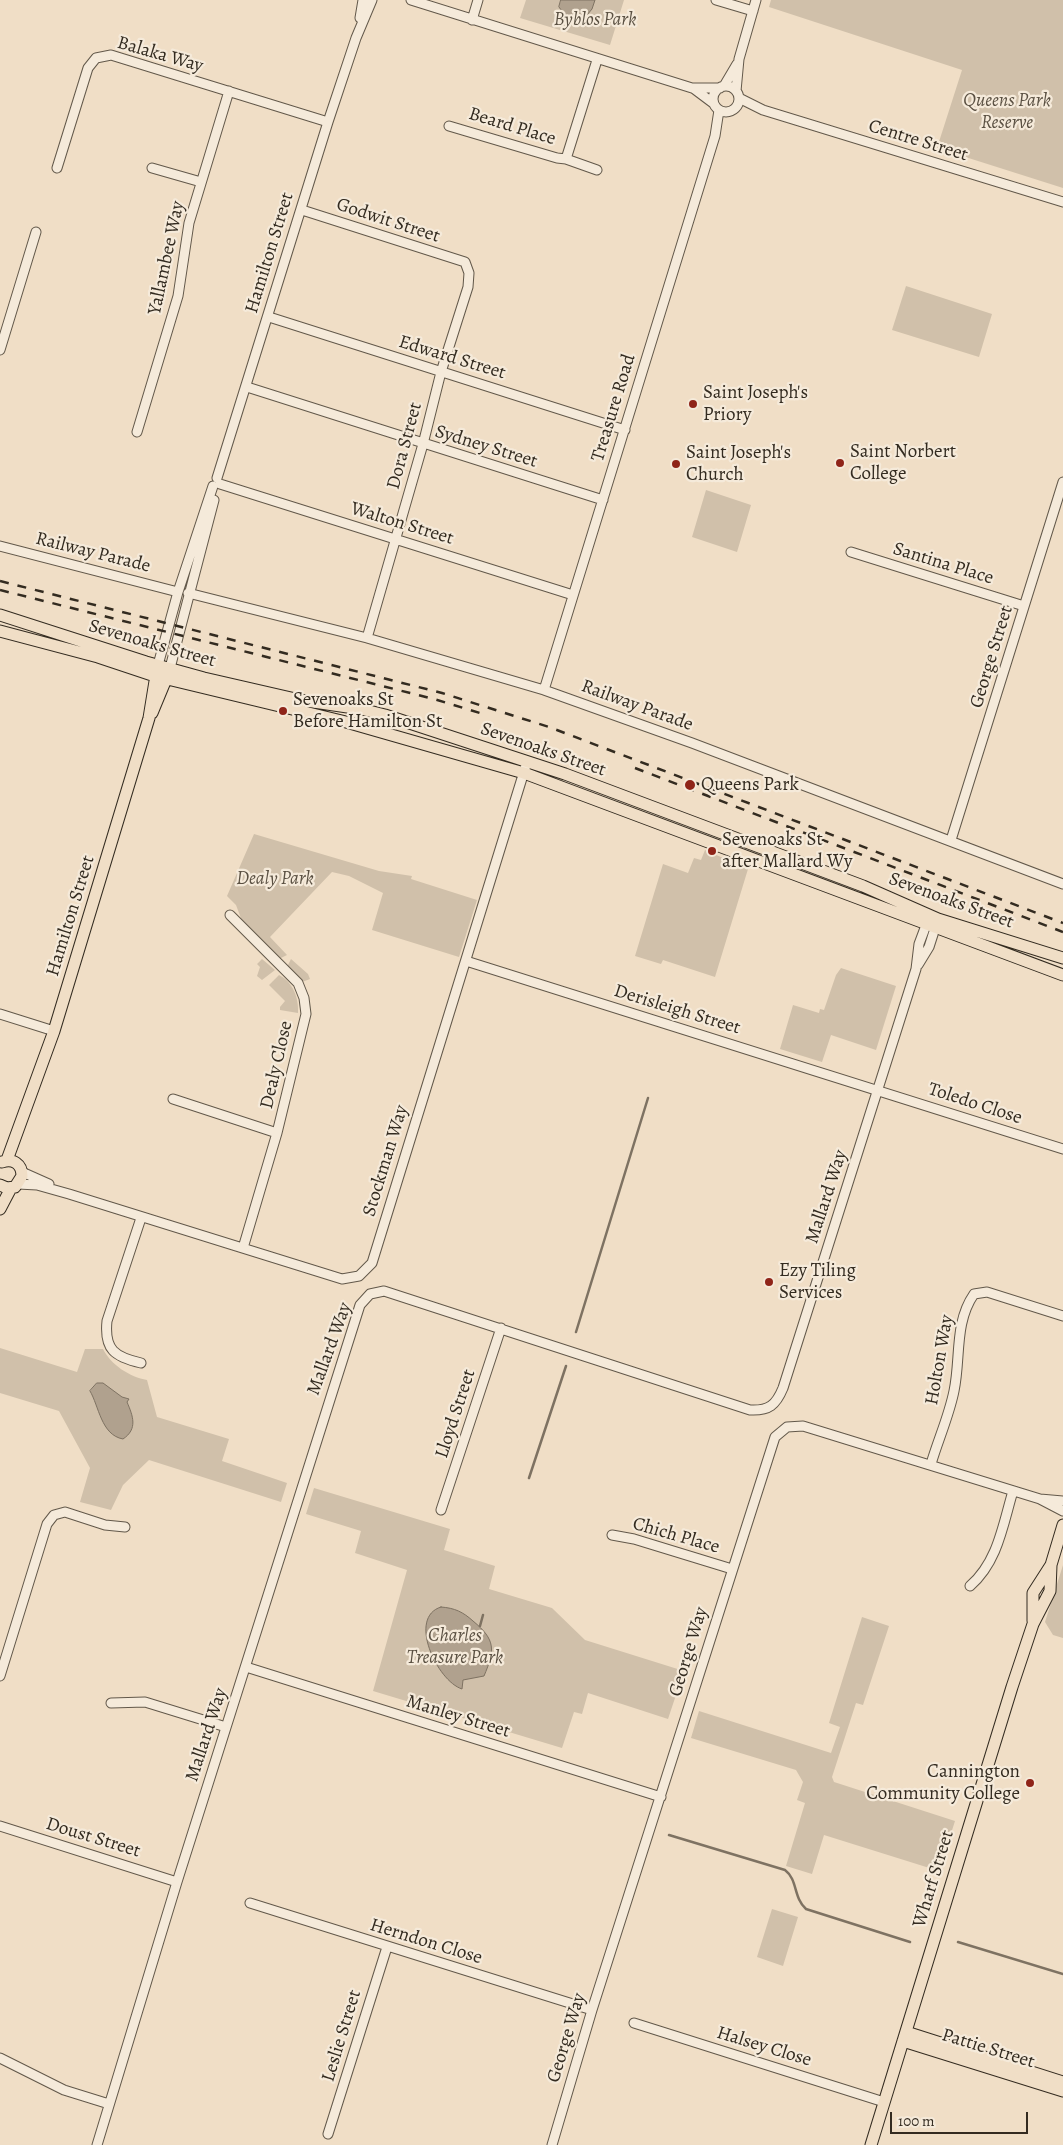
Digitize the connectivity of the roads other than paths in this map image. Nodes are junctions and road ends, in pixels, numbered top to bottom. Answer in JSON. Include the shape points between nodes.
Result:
{"nodes":[{"id":1,"x":363,"y":0,"type":"edge"},
{"id":2,"x":371,"y":0,"type":"edge"},
{"id":3,"x":410,"y":0,"type":"edge"},
{"id":4,"x":478,"y":0,"type":"edge"},
{"id":5,"x":716,"y":0,"type":"edge"},
{"id":6,"x":756,"y":0,"type":"edge"},
{"id":7,"x":753,"y":11,"type":"junction"},
{"id":8,"x":472,"y":20,"type":"junction"},
{"id":9,"x":356,"y":38,"type":"junction"},
{"id":10,"x":740,"y":59,"type":"junction"},
{"id":11,"x":597,"y":60,"type":"junction"},
{"id":12,"x":722,"y":87,"type":"junction"},
{"id":13,"x":692,"y":88,"type":"junction"},
{"id":14,"x":229,"y":92,"type":"junction"},
{"id":15,"x":737,"y":99,"type":"junction"},
{"id":16,"x":716,"y":107,"type":"junction"},
{"id":17,"x":728,"y":113,"type":"junction"},
{"id":18,"x":328,"y":122,"type":"junction"},
{"id":19,"x":449,"y":126,"type":"dead end"},
{"id":20,"x":715,"y":136,"type":"junction"},
{"id":21,"x":566,"y":159,"type":"junction"},
{"id":22,"x":56,"y":168,"type":"dead end"},
{"id":23,"x":152,"y":168,"type":"dead end"},
{"id":24,"x":597,"y":170,"type":"dead end"},
{"id":25,"x":201,"y":182,"type":"junction"},
{"id":26,"x":1063,"y":202,"type":"edge"},
{"id":27,"x":302,"y":210,"type":"junction"},
{"id":28,"x":36,"y":232,"type":"dead end"},
{"id":29,"x":465,"y":262,"type":"joint"},
{"id":30,"x":269,"y":317,"type":"junction"},
{"id":31,"x":1,"y":343,"type":"edge"},
{"id":32,"x":441,"y":372,"type":"junction"},
{"id":33,"x":246,"y":387,"type":"junction"},
{"id":34,"x":625,"y":430,"type":"junction"},
{"id":35,"x":137,"y":432,"type":"dead end"},
{"id":36,"x":423,"y":444,"type":"junction"},
{"id":37,"x":1063,"y":482,"type":"edge"},
{"id":38,"x":217,"y":484,"type":"junction"},
{"id":39,"x":602,"y":500,"type":"junction"},
{"id":40,"x":397,"y":539,"type":"junction"},
{"id":41,"x":0,"y":546,"type":"edge"},
{"id":42,"x":851,"y":552,"type":"dead end"},
{"id":43,"x":178,"y":592,"type":"junction"},
{"id":44,"x":188,"y":593,"type":"junction"},
{"id":45,"x":573,"y":595,"type":"junction"},
{"id":46,"x":1024,"y":606,"type":"junction"},
{"id":47,"x":0,"y":615,"type":"edge"},
{"id":48,"x":0,"y":631,"type":"edge"},
{"id":49,"x":367,"y":638,"type":"junction"},
{"id":50,"x":163,"y":672,"type":"junction"},
{"id":51,"x":544,"y":690,"type":"junction"},
{"id":52,"x":525,"y":768,"type":"junction"},
{"id":53,"x":951,"y":840,"type":"junction"},
{"id":54,"x":1063,"y":884,"type":"edge"},
{"id":55,"x":230,"y":915,"type":"dead end"},
{"id":56,"x":932,"y":922,"type":"junction"},
{"id":57,"x":1063,"y":958,"type":"edge"},
{"id":58,"x":466,"y":961,"type":"junction"},
{"id":59,"x":1063,"y":975,"type":"edge"},
{"id":60,"x":0,"y":1014,"type":"edge"},
{"id":61,"x":54,"y":1031,"type":"junction"},
{"id":62,"x":878,"y":1090,"type":"junction"},
{"id":63,"x":173,"y":1099,"type":"dead end"},
{"id":64,"x":21,"y":1123,"type":"junction"},
{"id":65,"x":277,"y":1133,"type":"junction"},
{"id":66,"x":1063,"y":1149,"type":"edge"},
{"id":67,"x":2,"y":1162,"type":"edge"},
{"id":68,"x":21,"y":1169,"type":"junction"},
{"id":69,"x":10,"y":1186,"type":"edge"},
{"id":70,"x":70,"y":1194,"type":"junction"},
{"id":71,"x":0,"y":1209,"type":"edge"},
{"id":72,"x":141,"y":1218,"type":"junction"},
{"id":73,"x":243,"y":1248,"type":"junction"},
{"id":74,"x":1063,"y":1316,"type":"edge"},
{"id":75,"x":500,"y":1328,"type":"junction"},
{"id":76,"x":141,"y":1363,"type":"dead end"},
{"id":77,"x":931,"y":1464,"type":"junction"},
{"id":78,"x":1013,"y":1491,"type":"junction"},
{"id":79,"x":1040,"y":1499,"type":"junction"},
{"id":80,"x":1063,"y":1501,"type":"edge"},
{"id":81,"x":441,"y":1510,"type":"dead end"},
{"id":82,"x":1063,"y":1511,"type":"edge"},
{"id":83,"x":1063,"y":1525,"type":"edge"},
{"id":84,"x":125,"y":1527,"type":"dead end"},
{"id":85,"x":612,"y":1535,"type":"dead end"},
{"id":86,"x":732,"y":1569,"type":"junction"},
{"id":87,"x":970,"y":1586,"type":"dead end"},
{"id":88,"x":246,"y":1668,"type":"junction"},
{"id":89,"x":0,"y":1676,"type":"edge"},
{"id":90,"x":111,"y":1703,"type":"dead end"},
{"id":91,"x":226,"y":1727,"type":"junction"},
{"id":92,"x":661,"y":1797,"type":"junction"},
{"id":93,"x":1,"y":1829,"type":"edge"},
{"id":94,"x":177,"y":1882,"type":"junction"},
{"id":95,"x":250,"y":1903,"type":"dead end"},
{"id":96,"x":387,"y":1947,"type":"junction"},
{"id":97,"x":592,"y":2010,"type":"junction"},
{"id":98,"x":634,"y":2023,"type":"dead end"},
{"id":99,"x":905,"y":2037,"type":"junction"},
{"id":100,"x":0,"y":2058,"type":"edge"},
{"id":101,"x":1063,"y":2082,"type":"edge"},
{"id":102,"x":1063,"y":2091,"type":"edge"},
{"id":103,"x":884,"y":2102,"type":"junction"},
{"id":104,"x":109,"y":2104,"type":"junction"},
{"id":105,"x":328,"y":2134,"type":"dead end"},
{"id":106,"x":97,"y":2145,"type":"edge"},
{"id":107,"x":552,"y":2145,"type":"edge"},
{"id":108,"x":871,"y":2145,"type":"edge"}],
"edges":[{"from":1,"to":9,"type":"street","name":"Hamilton Street"},
{"from":2,"to":9,"type":"street","name":"Hamilton Street"},
{"from":3,"to":8,"type":"street"},
{"from":4,"to":8,"type":"street"},
{"from":5,"to":7,"type":"street"},
{"from":6,"to":7,"type":"street"},
{"from":7,"to":10,"type":"street"},
{"from":8,"to":11,"type":"street"},
{"from":9,"to":18,"type":"street","name":"Hamilton Street"},
{"from":10,"to":12,"type":"street"},
{"from":10,"to":15,"type":"street"},
{"from":11,"to":13,"type":"street"},
{"from":11,"to":21,"type":"street","name":"Beard Place"},
{"from":12,"to":13,"type":"street"},
{"from":12,"to":15,"type":"street","name":"Centre Street"},
{"from":12,"to":16,"type":"street","name":"Treasure Road","via":[[714,94]]},
{"from":13,"to":16,"type":"street"},
{"from":14,"to":18,"type":"street","name":"Balaka Way"},
{"from":14,"to":22,"type":"street","name":"Balaka Way","via":[[111,55],[96,58],[88,68]]},
{"from":14,"to":25,"type":"street","name":"Yallambee Way"},
{"from":15,"to":17,"type":"street"},
{"from":15,"to":26,"type":"street","name":"Centre Street","via":[[763,110]]},
{"from":16,"to":17,"type":"street"},
{"from":16,"to":20,"type":"street","name":"Treasure Road"},
{"from":17,"to":20,"type":"street","name":"Treasure Road"},
{"from":18,"to":27,"type":"street","name":"Hamilton Street"},
{"from":19,"to":21,"type":"street","name":"Beard Place"},
{"from":20,"to":34,"type":"street","name":"Treasure Road"},
{"from":21,"to":24,"type":"street","name":"Beard Place"},
{"from":23,"to":25,"type":"street"},
{"from":25,"to":35,"type":"street","name":"Yallambee Way","via":[[189,223],[178,296]]},
{"from":27,"to":29,"type":"street","name":"Godwit Street"},
{"from":27,"to":30,"type":"street","name":"Hamilton Street"},
{"from":28,"to":31,"type":"street"},
{"from":29,"to":32,"type":"street","name":"Dora Street","via":[[469,273],[468,287]]},
{"from":30,"to":32,"type":"street","name":"Edward Street"},
{"from":30,"to":33,"type":"street","name":"Hamilton Street"},
{"from":32,"to":34,"type":"street","name":"Edward Street"},
{"from":32,"to":36,"type":"street","name":"Dora Street"},
{"from":33,"to":36,"type":"street","name":"Sydney Street"},
{"from":33,"to":38,"type":"street","name":"Hamilton Street"},
{"from":34,"to":39,"type":"street","name":"Treasure Road"},
{"from":36,"to":39,"type":"street","name":"Sydney Street"},
{"from":36,"to":40,"type":"street","name":"Dora Street"},
{"from":37,"to":46,"type":"street","name":"George Street"},
{"from":38,"to":40,"type":"street","name":"Walton Street"},
{"from":38,"to":43,"type":"street","name":"Hamilton Street"},
{"from":38,"to":44,"type":"street","name":"Hamilton Street"},
{"from":39,"to":45,"type":"street","name":"Treasure Road"},
{"from":40,"to":45,"type":"street","name":"Walton Street"},
{"from":40,"to":49,"type":"street","name":"Dora Street"},
{"from":41,"to":43,"type":"street","name":"Railway Parade"},
{"from":42,"to":46,"type":"street","name":"Santina Place"},
{"from":43,"to":50,"type":"street","name":"Hamilton Street"},
{"from":44,"to":49,"type":"street","name":"Railway Parade"},
{"from":44,"to":50,"type":"street","name":"Hamilton Street"},
{"from":45,"to":51,"type":"street","name":"Treasure Road"},
{"from":46,"to":53,"type":"street","name":"George Street"},
{"from":47,"to":50,"type":"main road","name":"Sevenoaks Street"},
{"from":48,"to":50,"type":"main road","name":"Sevenoaks Street"},
{"from":49,"to":51,"type":"street","name":"Railway Parade"},
{"from":50,"to":52,"type":"main road","name":"Sevenoaks Street"},
{"from":50,"to":52,"type":"main road","name":"Sevenoaks Street","via":[[369,711]]},
{"from":50,"to":61,"type":"main road","name":"Hamilton Street"},
{"from":51,"to":53,"type":"street","name":"Railway Parade"},
{"from":52,"to":56,"type":"main road","name":"Sevenoaks Street","via":[[565,774],[863,886]]},
{"from":52,"to":58,"type":"street","name":"Stockman Way"},
{"from":53,"to":54,"type":"street","name":"Railway Parade"},
{"from":55,"to":65,"type":"street","name":"Dealy Close","via":[[298,983],[304,998],[306,1014]]},
{"from":56,"to":57,"type":"main road","name":"Sevenoaks Street"},
{"from":56,"to":59,"type":"main road","name":"Sevenoaks Street"},
{"from":56,"to":62,"type":"street","name":"Mallard Way","via":[[929,947],[916,969]]},
{"from":58,"to":62,"type":"street","name":"Derisleigh Street"},
{"from":58,"to":73,"type":"street","name":"Stockman Way","via":[[372,1263],[359,1276],[342,1279]]},
{"from":60,"to":61,"type":"street"},
{"from":61,"to":64,"type":"main road","name":"Hamilton Street"},
{"from":62,"to":66,"type":"street","name":"Toledo Close"},
{"from":62,"to":75,"type":"street","name":"Mallard Way","via":[[783,1388],[778,1402],[772,1407],[750,1410]]},
{"from":63,"to":65,"type":"street"},
{"from":64,"to":67,"type":"main road","name":"Hamilton Street"},
{"from":64,"to":68,"type":"main road","name":"Hamilton Street"},
{"from":65,"to":73,"type":"street","name":"Dealy Close"},
{"from":67,"to":68,"type":"main road"},
{"from":68,"to":69,"type":"main road","name":"Hamilton Street"},
{"from":68,"to":70,"type":"street","name":"Stockman Way"},
{"from":69,"to":70,"type":"street","name":"Stockman Way","via":[[37,1186]]},
{"from":69,"to":71,"type":"main road"},
{"from":70,"to":72,"type":"street","name":"Stockman Way"},
{"from":72,"to":73,"type":"street","name":"Stockman Way"},
{"from":72,"to":76,"type":"street","via":[[106,1335],[115,1354]]},
{"from":74,"to":77,"type":"street","name":"Holton Way","via":[[987,1292],[974,1294],[966,1305],[959,1337],[954,1392]]},
{"from":75,"to":81,"type":"street","name":"Lloyd Street"},
{"from":75,"to":88,"type":"street","name":"Mallard Way","via":[[384,1291],[370,1294],[360,1305]]},
{"from":77,"to":78,"type":"street","name":"George Way"},
{"from":77,"to":86,"type":"street","name":"George Way","via":[[803,1426],[787,1427],[772,1442]]},
{"from":78,"to":79,"type":"street","name":"George Way"},
{"from":78,"to":87,"type":"street","via":[[993,1556],[983,1574]]},
{"from":79,"to":80,"type":"street","name":"George Way"},
{"from":79,"to":82,"type":"street","name":"George Way"},
{"from":83,"to":99,"type":"main road","name":"Wharf Street","via":[[1050,1565],[1033,1593],[1033,1624]]},
{"from":84,"to":89,"type":"street","via":[[105,1525],[66,1512],[54,1515],[47,1524]]},
{"from":85,"to":86,"type":"street","name":"Chich Place"},
{"from":86,"to":92,"type":"street","name":"George Way"},
{"from":88,"to":91,"type":"street","name":"Mallard Way"},
{"from":88,"to":92,"type":"street","name":"Manley Street"},
{"from":90,"to":91,"type":"street","via":[[145,1702]]},
{"from":91,"to":94,"type":"street","name":"Mallard Way"},
{"from":92,"to":97,"type":"street","name":"George Way"},
{"from":93,"to":94,"type":"street","name":"Doust Street"},
{"from":94,"to":104,"type":"street","name":"Mallard Way"},
{"from":95,"to":96,"type":"street","name":"Herndon Close"},
{"from":96,"to":97,"type":"street","name":"Herndon Close"},
{"from":96,"to":105,"type":"street","name":"Leslie Street"},
{"from":97,"to":107,"type":"street","name":"George Way"},
{"from":98,"to":103,"type":"street","name":"Halsey Close"},
{"from":99,"to":101,"type":"main road","name":"Pattie Street"},
{"from":99,"to":102,"type":"main road","name":"Pattie Street"},
{"from":99,"to":103,"type":"main road","name":"Wharf Street"},
{"from":100,"to":104,"type":"street","via":[[64,2090]]},
{"from":103,"to":108,"type":"main road","name":"Wharf Street"},
{"from":104,"to":106,"type":"street","name":"Mallard Way"}]}
